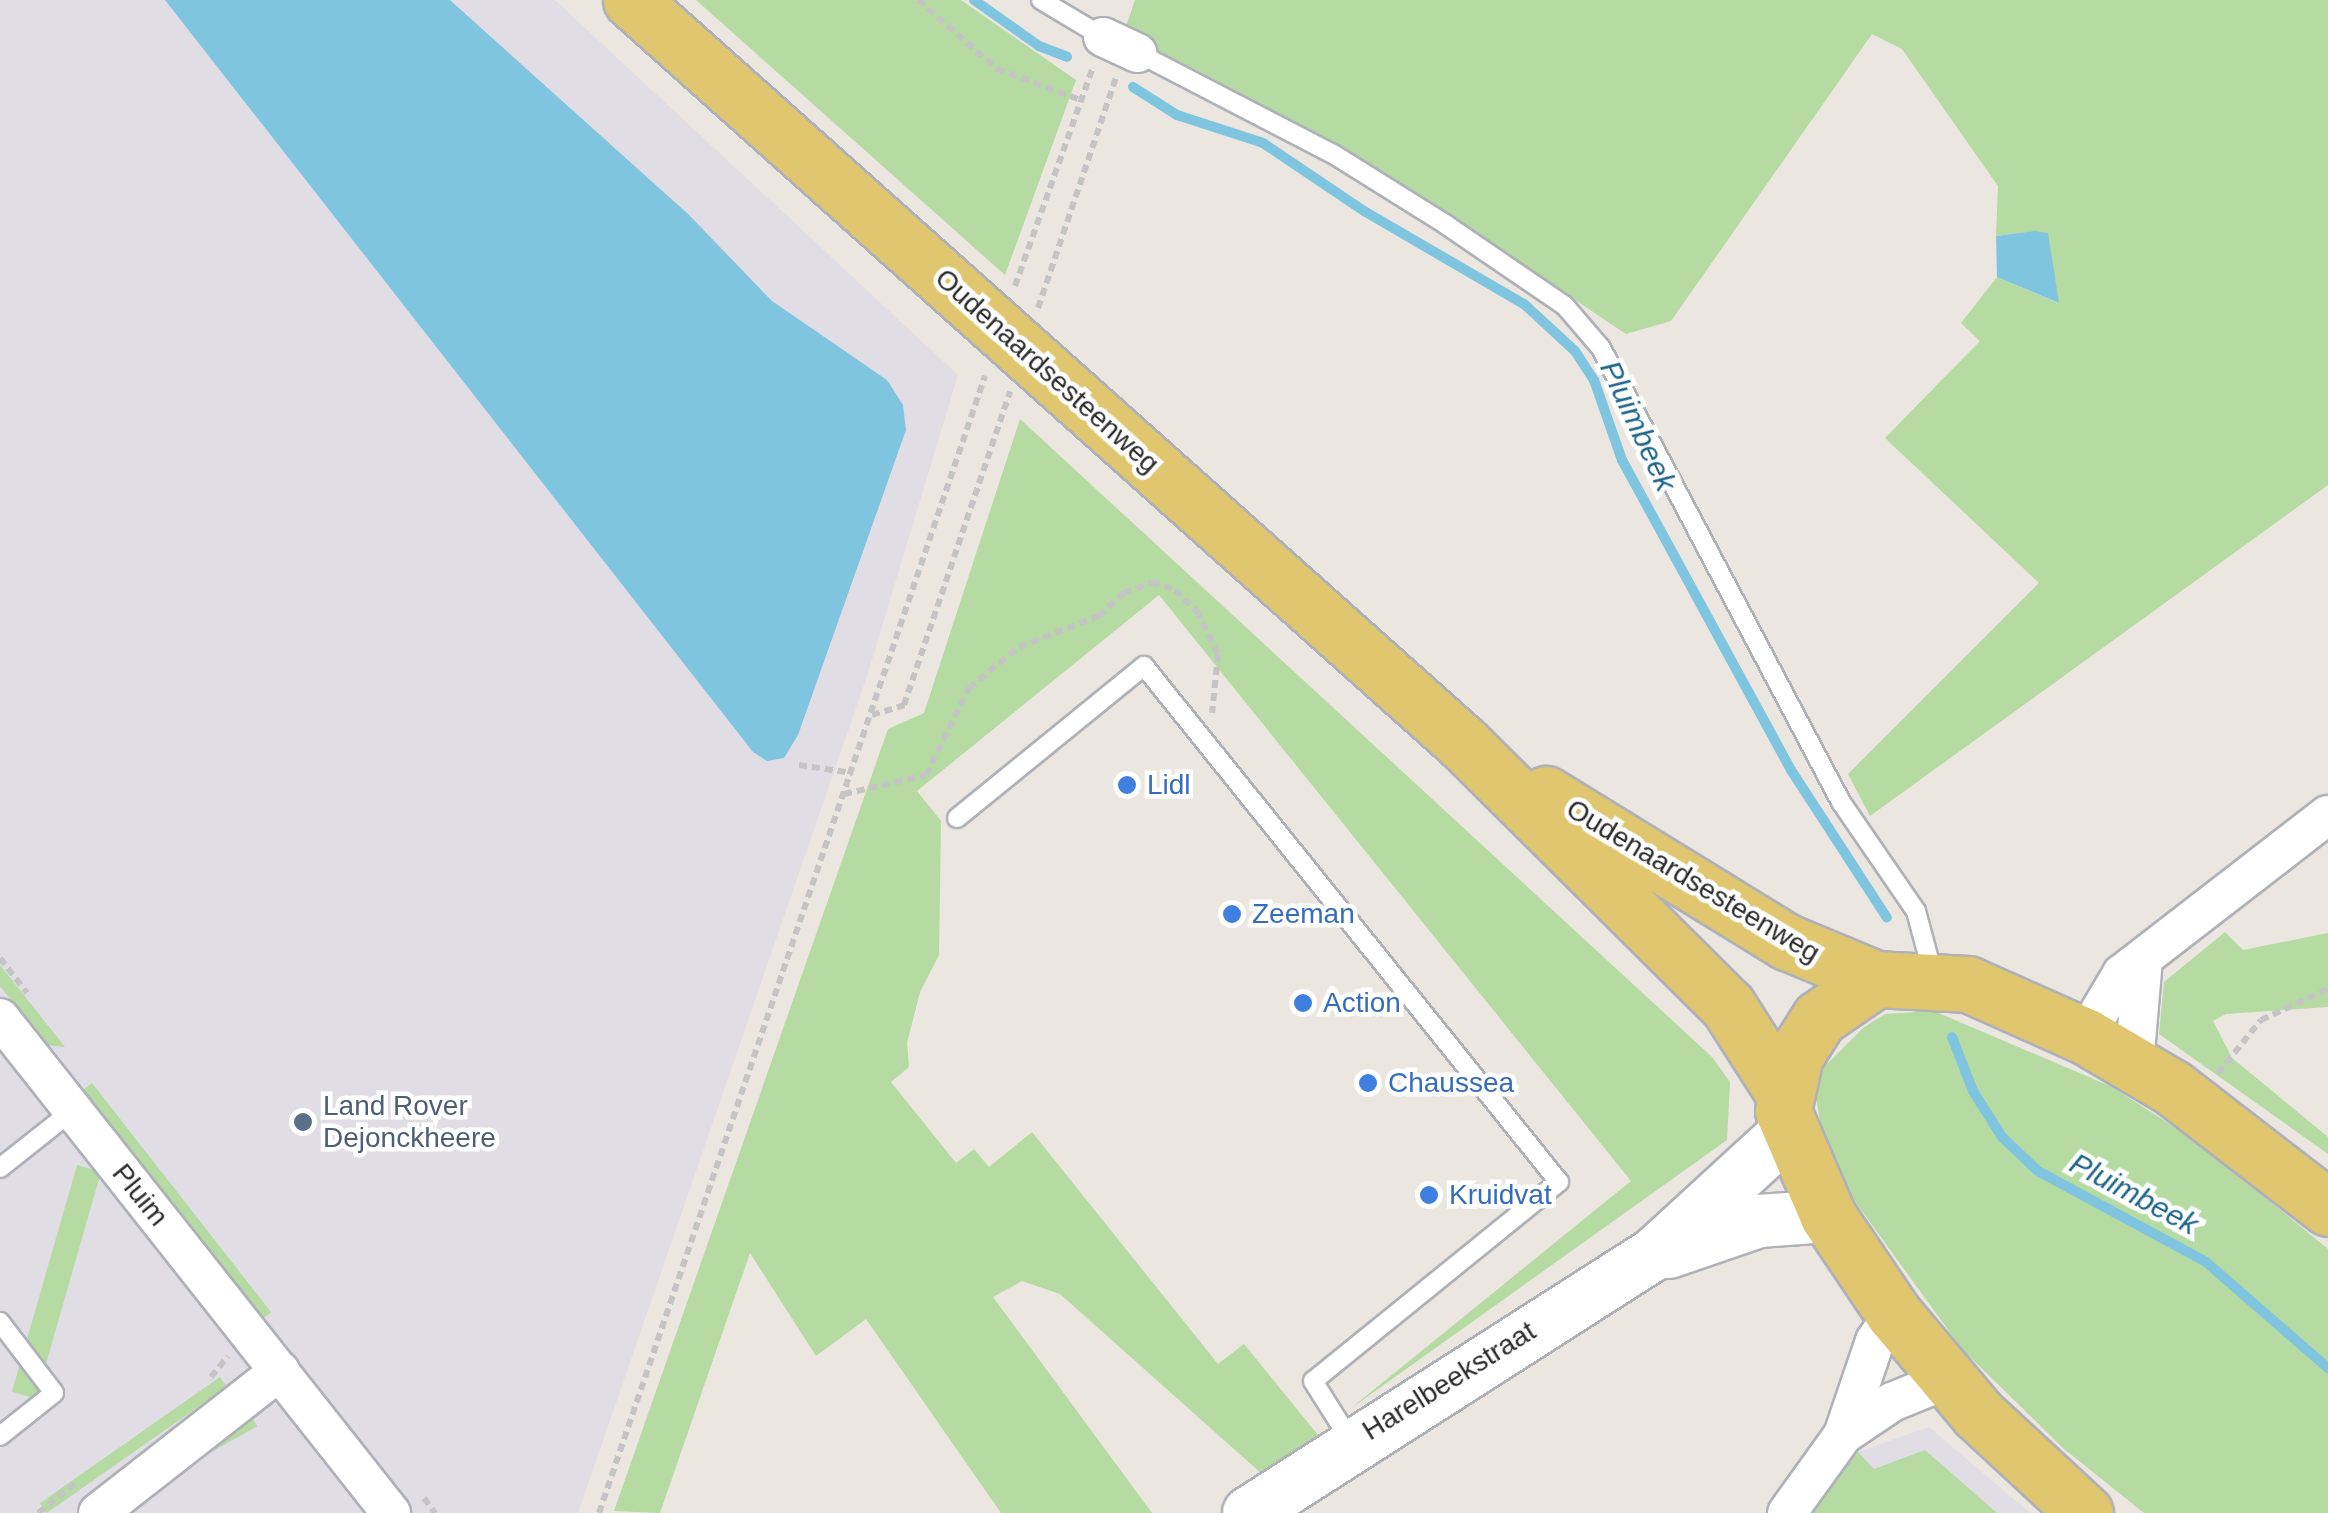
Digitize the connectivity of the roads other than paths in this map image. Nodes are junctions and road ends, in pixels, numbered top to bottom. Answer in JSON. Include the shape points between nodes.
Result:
{"nodes":[{"id":1,"x":631,"y":0,"type":"edge"},
{"id":2,"x":1041,"y":0,"type":"edge"},
{"id":3,"x":1103,"y":38,"type":"joint"},
{"id":4,"x":1138,"y":53,"type":"joint"},
{"id":5,"x":1462,"y":743,"type":"junction"},
{"id":6,"x":2328,"y":815,"type":"edge"},
{"id":7,"x":956,"y":818,"type":"dead end"},
{"id":8,"x":2143,"y":960,"type":"junction"},
{"id":9,"x":1933,"y":977,"type":"junction"},
{"id":10,"x":1876,"y":979,"type":"junction"},
{"id":11,"x":0,"y":1018,"type":"edge"},
{"id":12,"x":2085,"y":1036,"type":"junction"},
{"id":13,"x":2134,"y":1064,"type":"junction"},
{"id":14,"x":72,"y":1110,"type":"junction"},
{"id":15,"x":1785,"y":1112,"type":"junction"},
{"id":16,"x":0,"y":1168,"type":"edge"},
{"id":17,"x":2328,"y":1208,"type":"edge"},
{"id":18,"x":1828,"y":1216,"type":"junction"},
{"id":19,"x":1652,"y":1256,"type":"junction"},
{"id":20,"x":1894,"y":1314,"type":"junction"},
{"id":21,"x":0,"y":1322,"type":"edge"},
{"id":22,"x":280,"y":1370,"type":"junction"},
{"id":23,"x":1948,"y":1379,"type":"junction"},
{"id":24,"x":1842,"y":1435,"type":"junction"},
{"id":25,"x":0,"y":1436,"type":"edge"},
{"id":26,"x":1352,"y":1442,"type":"junction"},
{"id":27,"x":98,"y":1513,"type":"edge"},
{"id":28,"x":391,"y":1513,"type":"edge"},
{"id":29,"x":1249,"y":1513,"type":"edge"},
{"id":30,"x":1787,"y":1513,"type":"edge"},
{"id":31,"x":2084,"y":1513,"type":"edge"}],
"edges":[{"from":1,"to":5,"type":"main road","name":"Oudenaardsesteenweg","via":[[1004,363]]},
{"from":2,"to":3,"type":"lane"},
{"from":3,"to":4,"type":"street"},
{"from":4,"to":9,"type":"lane","via":[[1333,154],[1445,224],[1564,306],[1601,348],[1841,802],[1916,911]]},
{"from":5,"to":10,"type":"main road","name":"Oudenaardsesteenweg","via":[[1787,942]]},
{"from":5,"to":15,"type":"main road","name":"Oudenaardsesteenweg","via":[[1728,1006]]},
{"from":6,"to":8,"type":"street"},
{"from":7,"to":26,"type":"lane","via":[[1144,666],[1559,1182],[1313,1380]]},
{"from":8,"to":12,"type":"street","via":[[2100,1000]]},
{"from":8,"to":13,"type":"street"},
{"from":9,"to":10,"type":"main road"},
{"from":9,"to":12,"type":"main road","via":[[1968,984]]},
{"from":10,"to":15,"type":"main road","via":[[1819,1018],[1795,1056]]},
{"from":11,"to":14,"type":"street","name":"Pluim"},
{"from":12,"to":13,"type":"main road"},
{"from":13,"to":17,"type":"main road","via":[[2230,1127]]},
{"from":14,"to":16,"type":"lane"},
{"from":14,"to":22,"type":"street","name":"Pluim"},
{"from":15,"to":18,"type":"main road","name":"Oudenaardsesteenweg"},
{"from":15,"to":19,"type":"street","name":"Harelbeekstraat"},
{"from":18,"to":19,"type":"street","name":"Harelbeekstraat","via":[[1759,1221]]},
{"from":18,"to":20,"type":"main road","name":"Oudenaardsesteenweg"},
{"from":19,"to":26,"type":"street","name":"Harelbeekstraat"},
{"from":20,"to":23,"type":"main road","name":"Oudenaardsesteenweg"},
{"from":20,"to":24,"type":"street","via":[[1875,1340]]},
{"from":21,"to":25,"type":"lane","via":[[54,1393]]},
{"from":22,"to":27,"type":"street"},
{"from":22,"to":28,"type":"street","name":"Pluim"},
{"from":23,"to":24,"type":"street","via":[[1892,1402]]},
{"from":23,"to":31,"type":"main road","name":"Oudenaardsesteenweg"},
{"from":24,"to":30,"type":"street"},
{"from":26,"to":29,"type":"street","name":"Harelbeekstraat"}]}
